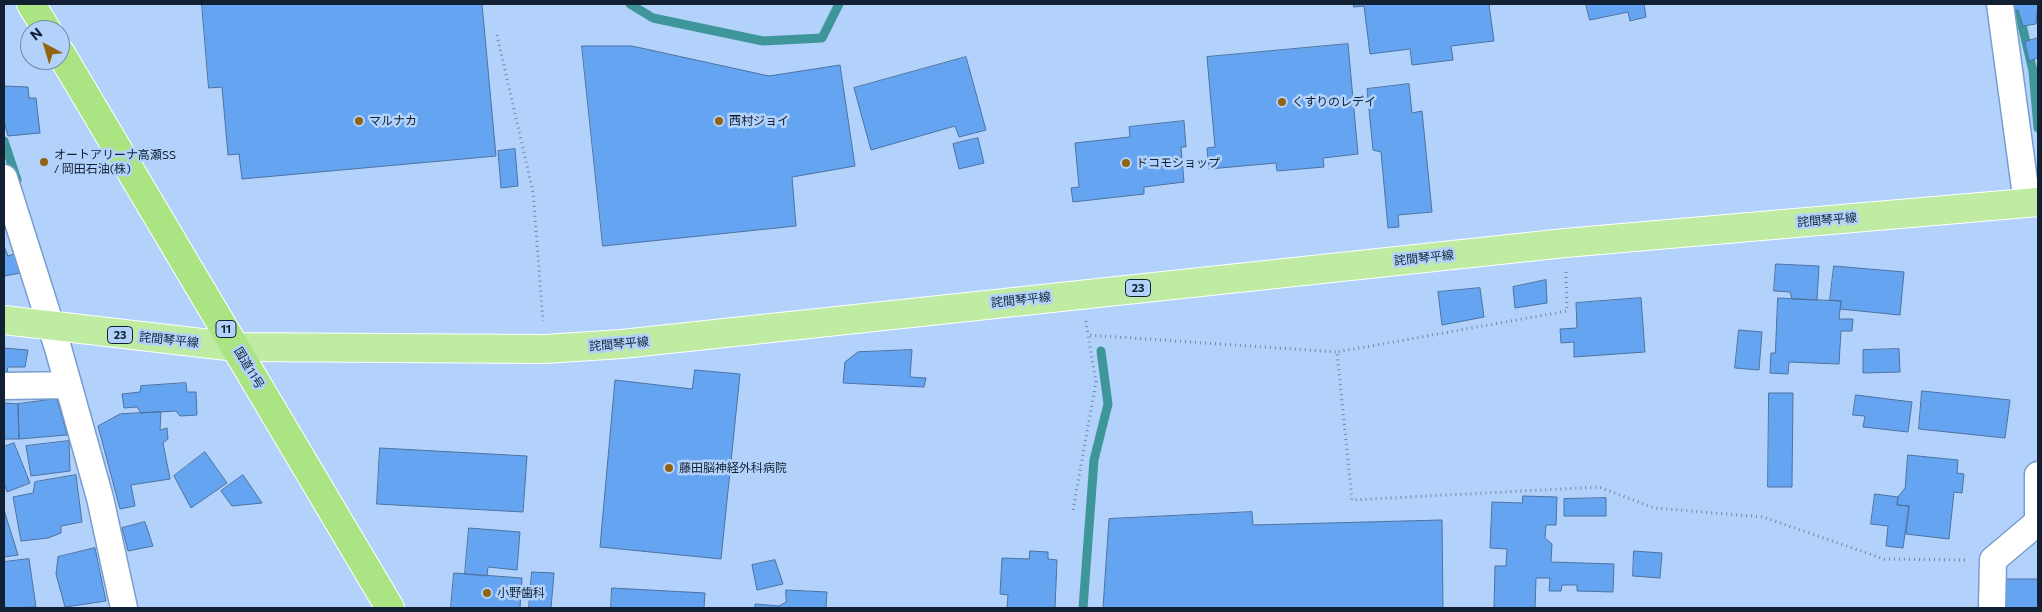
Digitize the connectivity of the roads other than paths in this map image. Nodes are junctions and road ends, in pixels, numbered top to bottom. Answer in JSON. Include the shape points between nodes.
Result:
{"nodes":[{"id":1,"x":32,"y":4,"type":"edge"},
{"id":2,"x":2000,"y":4,"type":"edge"},
{"id":3,"x":41,"y":20,"type":"edge"},
{"id":4,"x":70,"y":69,"type":"edge"},
{"id":5,"x":4,"y":178,"type":"edge"},
{"id":6,"x":2032,"y":203,"type":"edge"},
{"id":7,"x":4,"y":320,"type":"edge"},
{"id":8,"x":52,"y":326,"type":"junction"},
{"id":9,"x":236,"y":347,"type":"junction"},
{"id":10,"x":68,"y":385,"type":"junction"},
{"id":11,"x":4,"y":386,"type":"edge"},
{"id":12,"x":2038,"y":475,"type":"edge"},
{"id":13,"x":124,"y":608,"type":"edge"},
{"id":14,"x":390,"y":608,"type":"edge"},
{"id":15,"x":1992,"y":608,"type":"edge"}],
"edges":[{"from":1,"to":3,"type":"highway"},
{"from":2,"to":6,"type":"street"},
{"from":4,"to":9,"type":"highway","name":"国道11号","number":"11"},
{"from":5,"to":8,"type":"street"},
{"from":6,"to":9,"type":"main road","name":"詫間琴平線","number":"23","via":[[1565,243],[631,343],[545,349]]},
{"from":7,"to":8,"type":"main road","name":"詫間琴平線","number":"23"},
{"from":8,"to":9,"type":"main road","name":"詫間琴平線","number":"23"},
{"from":8,"to":10,"type":"street"},
{"from":9,"to":14,"type":"highway","name":"国道11号","number":"11"},
{"from":10,"to":11,"type":"street"},
{"from":10,"to":13,"type":"street","via":[[100,498]]},
{"from":12,"to":15,"type":"street","via":[[2038,522],[1993,560]]}]}
